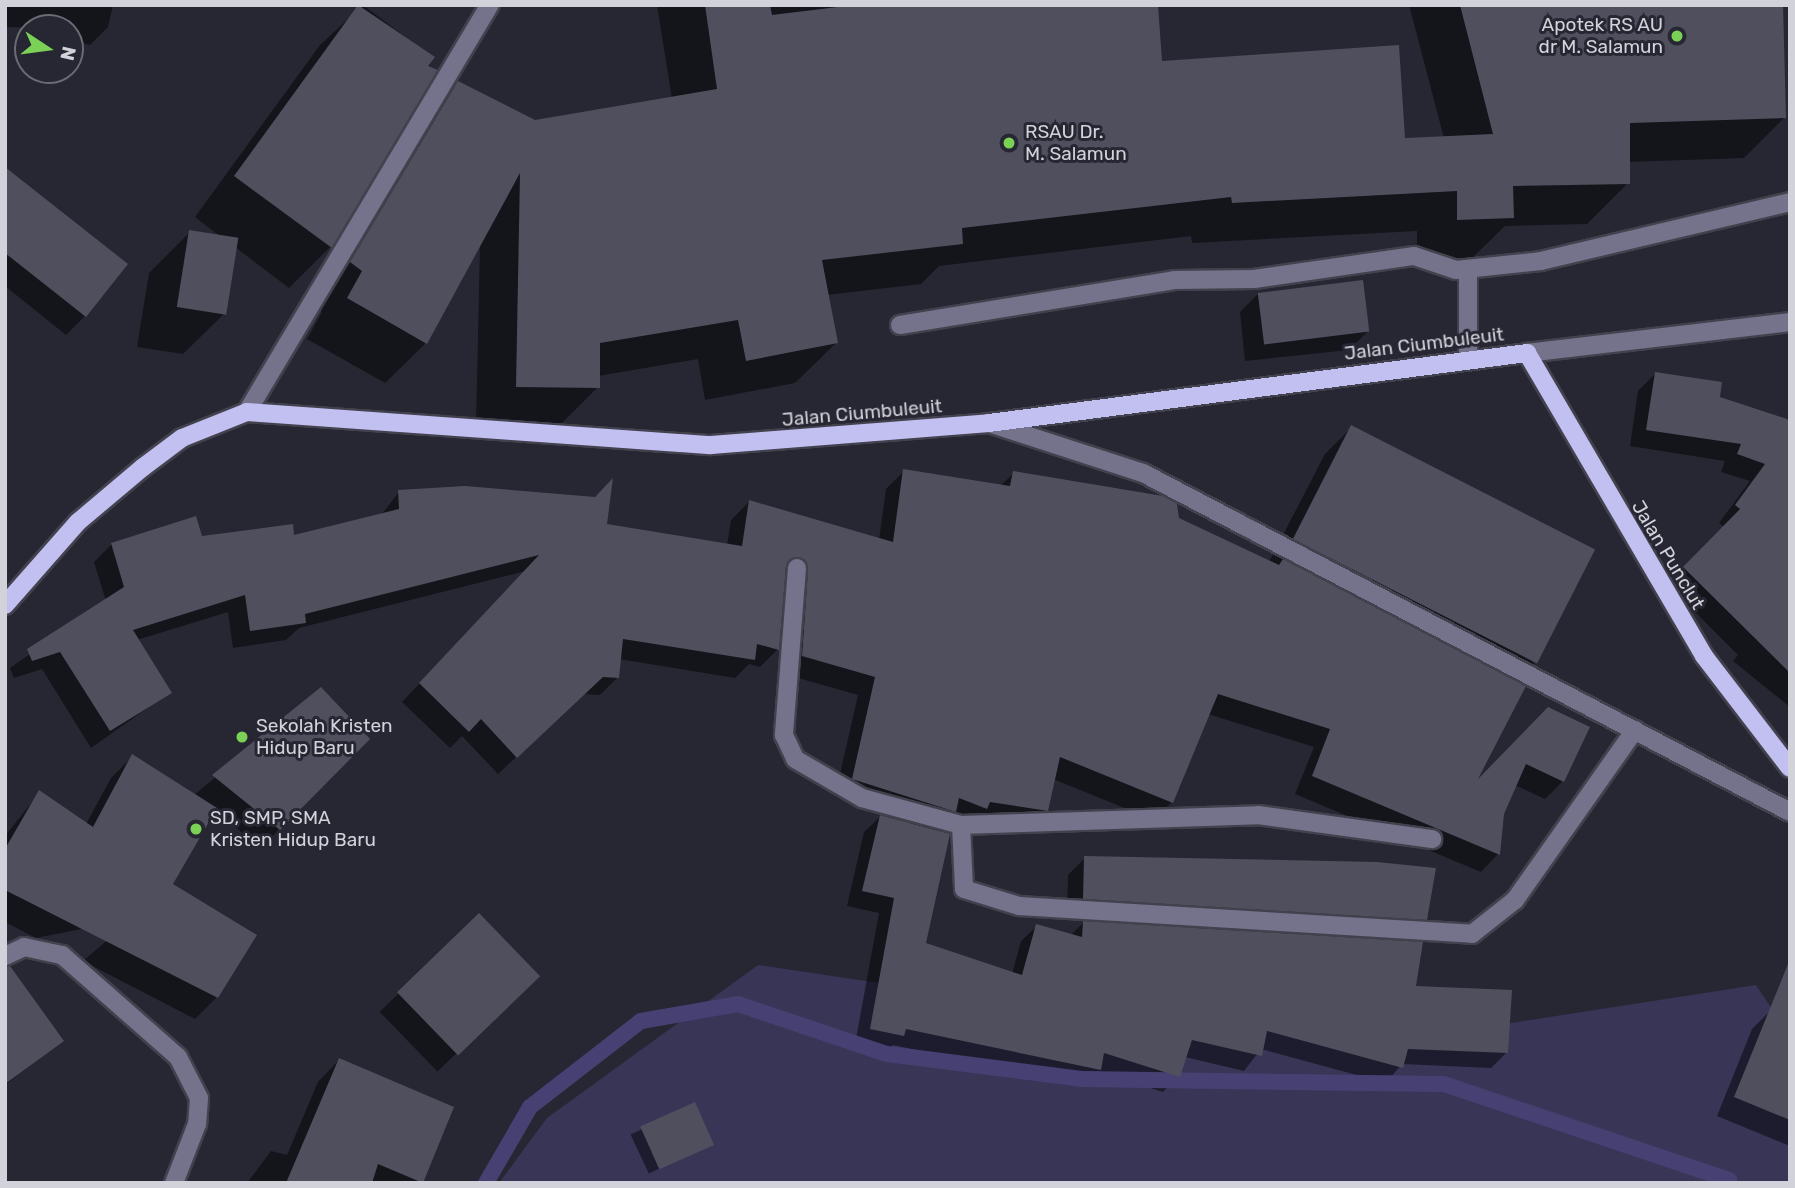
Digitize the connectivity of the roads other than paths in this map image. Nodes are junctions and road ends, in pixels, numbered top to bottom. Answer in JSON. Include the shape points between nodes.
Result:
{"nodes":[{"id":1,"x":490,"y":5,"type":"edge"},
{"id":2,"x":1790,"y":202,"type":"edge"},
{"id":3,"x":1468,"y":270,"type":"junction"},
{"id":4,"x":1790,"y":322,"type":"edge"},
{"id":5,"x":900,"y":325,"type":"dead end"},
{"id":6,"x":1527,"y":353,"type":"junction"},
{"id":7,"x":1468,"y":360,"type":"junction"},
{"id":8,"x":247,"y":412,"type":"junction"},
{"id":9,"x":989,"y":423,"type":"junction"},
{"id":10,"x":797,"y":568,"type":"dead end"},
{"id":11,"x":5,"y":605,"type":"edge"},
{"id":12,"x":1635,"y":730,"type":"junction"},
{"id":13,"x":1790,"y":768,"type":"edge"},
{"id":14,"x":1790,"y":811,"type":"edge"},
{"id":15,"x":961,"y":825,"type":"junction"},
{"id":16,"x":1432,"y":839,"type":"dead end"},
{"id":17,"x":5,"y":956,"type":"edge"},
{"id":18,"x":174,"y":1183,"type":"edge"}],
"edges":[{"from":1,"to":8,"type":"street"},
{"from":2,"to":3,"type":"street","via":[[1541,261]]},
{"from":3,"to":5,"type":"street","via":[[1414,256],[1255,279],[1174,280]]},
{"from":3,"to":7,"type":"street"},
{"from":4,"to":6,"type":"street","name":"Jalan Ciumbuleuit"},
{"from":6,"to":7,"type":"main road","name":"Jalan Ciumbuleuit"},
{"from":6,"to":13,"type":"main road","name":"Jalan Punclut","via":[[1704,656]]},
{"from":7,"to":9,"type":"main road","name":"Jalan Ciumbuleuit"},
{"from":8,"to":9,"type":"main road","name":"Jalan Ciumbuleuit","via":[[711,445]]},
{"from":8,"to":11,"type":"main road","name":"Jalan Ciumbuleuit","via":[[182,438],[142,468],[78,522]]},
{"from":9,"to":12,"type":"street","via":[[1143,473]]},
{"from":10,"to":15,"type":"street","via":[[783,735],[795,759],[862,798]]},
{"from":12,"to":14,"type":"street"},
{"from":12,"to":15,"type":"street","via":[[1515,900],[1472,934],[991,901],[964,889]]},
{"from":15,"to":16,"type":"street","via":[[1258,815]]},
{"from":17,"to":18,"type":"street","via":[[24,947],[62,955],[178,1057],[199,1098],[197,1124]]}]}
